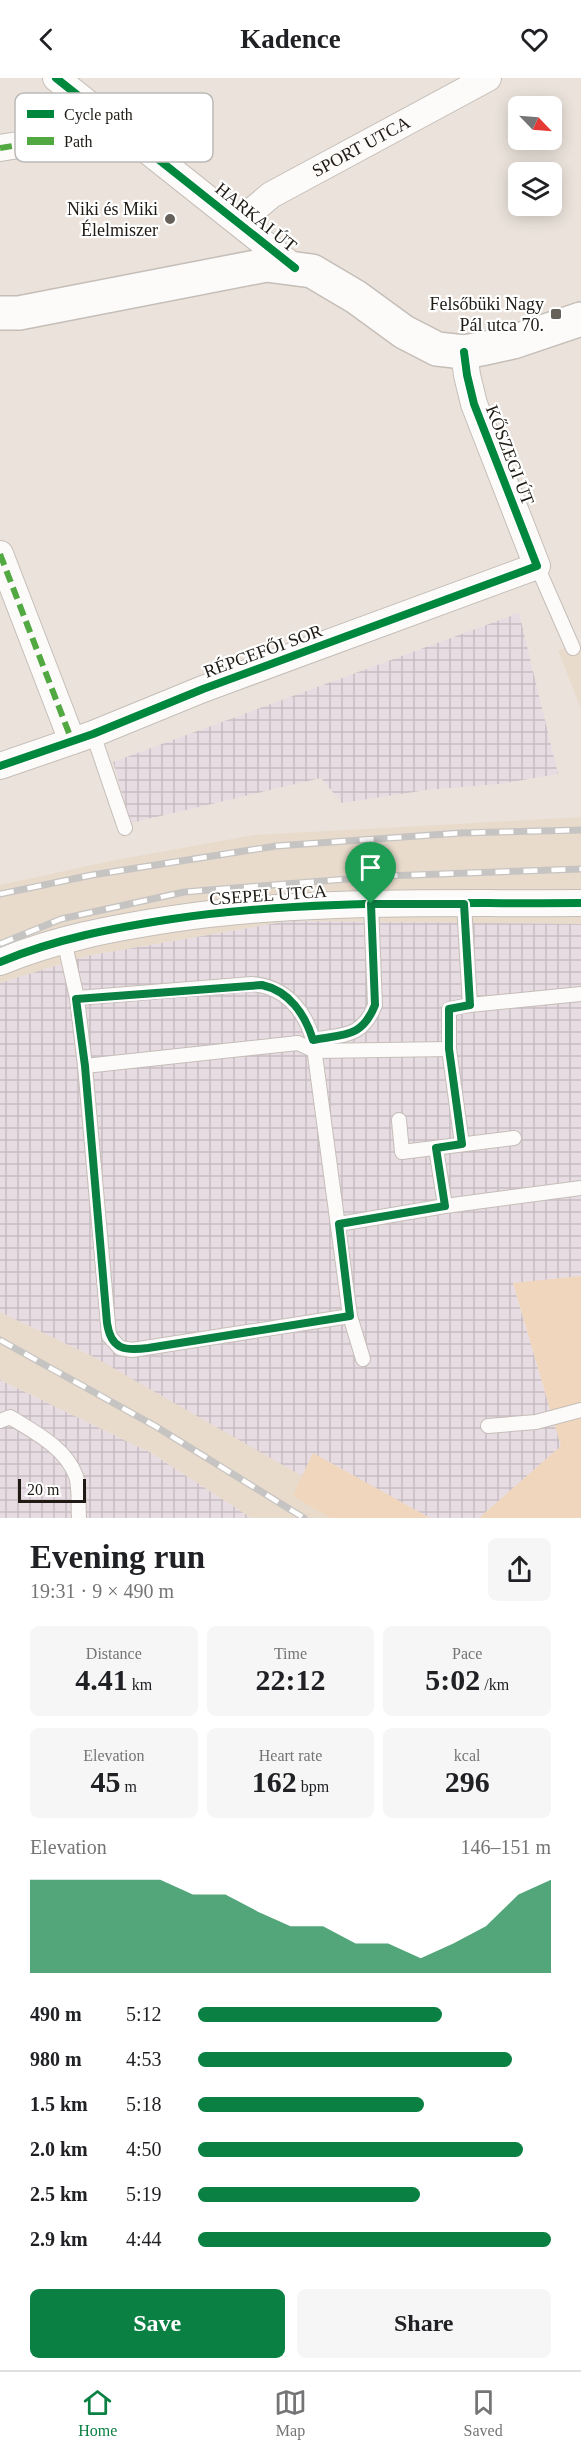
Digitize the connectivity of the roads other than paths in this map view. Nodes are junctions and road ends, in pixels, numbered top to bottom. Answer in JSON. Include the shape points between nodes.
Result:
{"nodes":[{"id":1,"x":56,"y":78,"type":"edge"},
{"id":2,"x":488,"y":78,"type":"edge"},
{"id":3,"x":74,"y":93,"type":"edge"},
{"id":4,"x":15,"y":146,"type":"edge"},
{"id":5,"x":0,"y":148,"type":"edge"},
{"id":6,"x":162,"y":162,"type":"edge"},
{"id":7,"x":240,"y":222,"type":"junction"},
{"id":8,"x":296,"y":268,"type":"junction"},
{"id":9,"x":0,"y":313,"type":"edge"},
{"id":10,"x":581,"y":319,"type":"edge"},
{"id":11,"x":464,"y":352,"type":"junction"},
{"id":12,"x":0,"y":554,"type":"edge"},
{"id":13,"x":537,"y":566,"type":"junction"},
{"id":14,"x":573,"y":648,"type":"dead end"},
{"id":15,"x":83,"y":738,"type":"junction"},
{"id":16,"x":0,"y":766,"type":"edge"},
{"id":17,"x":125,"y":828,"type":"dead end"},
{"id":18,"x":581,"y":903,"type":"edge"},
{"id":19,"x":371,"y":904,"type":"junction"},
{"id":20,"x":464,"y":904,"type":"junction"},
{"id":21,"x":64,"y":940,"type":"junction"},
{"id":22,"x":0,"y":962,"type":"edge"},
{"id":23,"x":581,"y":994,"type":"edge"},
{"id":24,"x":76,"y":999,"type":"junction"},
{"id":25,"x":470,"y":1005,"type":"junction"},
{"id":26,"x":314,"y":1045,"type":"junction"},
{"id":27,"x":449,"y":1049,"type":"junction"},
{"id":28,"x":85,"y":1066,"type":"junction"},
{"id":29,"x":399,"y":1119,"type":"dead end"},
{"id":30,"x":514,"y":1137,"type":"dead end"},
{"id":31,"x":462,"y":1144,"type":"junction"},
{"id":32,"x":436,"y":1148,"type":"junction"},
{"id":33,"x":581,"y":1188,"type":"edge"},
{"id":34,"x":445,"y":1206,"type":"junction"},
{"id":35,"x":339,"y":1224,"type":"junction"},
{"id":36,"x":350,"y":1316,"type":"junction"},
{"id":37,"x":363,"y":1359,"type":"dead end"},
{"id":38,"x":581,"y":1410,"type":"edge"},
{"id":39,"x":3,"y":1417,"type":"edge"},
{"id":40,"x":488,"y":1425,"type":"dead end"},
{"id":41,"x":80,"y":1518,"type":"edge"}],
"edges":[{"from":1,"to":3,"type":"street","name":"HARKAI ÚT"},
{"from":2,"to":7,"type":"street","name":"SPORT UTCA","via":[[271,195]]},
{"from":4,"to":5,"type":"street"},
{"from":6,"to":7,"type":"street","name":"HARKAI ÚT"},
{"from":7,"to":8,"type":"street","name":"HARKAI ÚT"},
{"from":8,"to":9,"type":"main road","via":[[266,265],[19,313]]},
{"from":8,"to":11,"type":"main road","via":[[327,279],[404,332],[437,349]]},
{"from":10,"to":11,"type":"main road","via":[[513,342]]},
{"from":11,"to":13,"type":"street","name":"KŐSZEGI ÚT","via":[[474,405]]},
{"from":12,"to":15,"type":"street"},
{"from":13,"to":14,"type":"lane","name":"KŐSZEGI ÚT"},
{"from":13,"to":15,"type":"street","name":"RÉPCEFŐI SOR","via":[[203,689]]},
{"from":15,"to":16,"type":"street","name":"RÉPCEFŐI SOR"},
{"from":15,"to":17,"type":"lane"},
{"from":18,"to":20,"type":"street","name":"CSEPEL UTCA"},
{"from":19,"to":20,"type":"street","name":"CSEPEL UTCA"},
{"from":19,"to":21,"type":"street","name":"CSEPEL UTCA","via":[[229,911],[105,929]]},
{"from":19,"to":26,"type":"lane","via":[[375,1005],[369,1020],[356,1032]]},
{"from":20,"to":25,"type":"lane"},
{"from":21,"to":22,"type":"street","name":"CSEPEL UTCA"},
{"from":21,"to":24,"type":"lane"},
{"from":23,"to":25,"type":"lane"},
{"from":24,"to":26,"type":"lane","via":[[262,985],[280,991],[297,1007]]},
{"from":24,"to":28,"type":"lane"},
{"from":25,"to":27,"type":"lane","via":[[449,1009]]},
{"from":26,"to":27,"type":"lane"},
{"from":26,"to":28,"type":"lane","via":[[298,1042]]},
{"from":26,"to":35,"type":"lane"},
{"from":27,"to":31,"type":"lane"},
{"from":28,"to":36,"type":"lane","via":[[107,1323],[109,1336],[120,1348],[148,1348]]},
{"from":29,"to":32,"type":"lane","via":[[402,1152]]},
{"from":30,"to":31,"type":"lane"},
{"from":31,"to":32,"type":"lane"},
{"from":32,"to":34,"type":"lane"},
{"from":33,"to":34,"type":"lane"},
{"from":34,"to":35,"type":"lane"},
{"from":35,"to":36,"type":"lane"},
{"from":36,"to":37,"type":"lane"},
{"from":38,"to":40,"type":"lane","via":[[536,1422]]},
{"from":39,"to":41,"type":"lane","via":[[42,1437],[62,1454],[76,1476]]}]}
